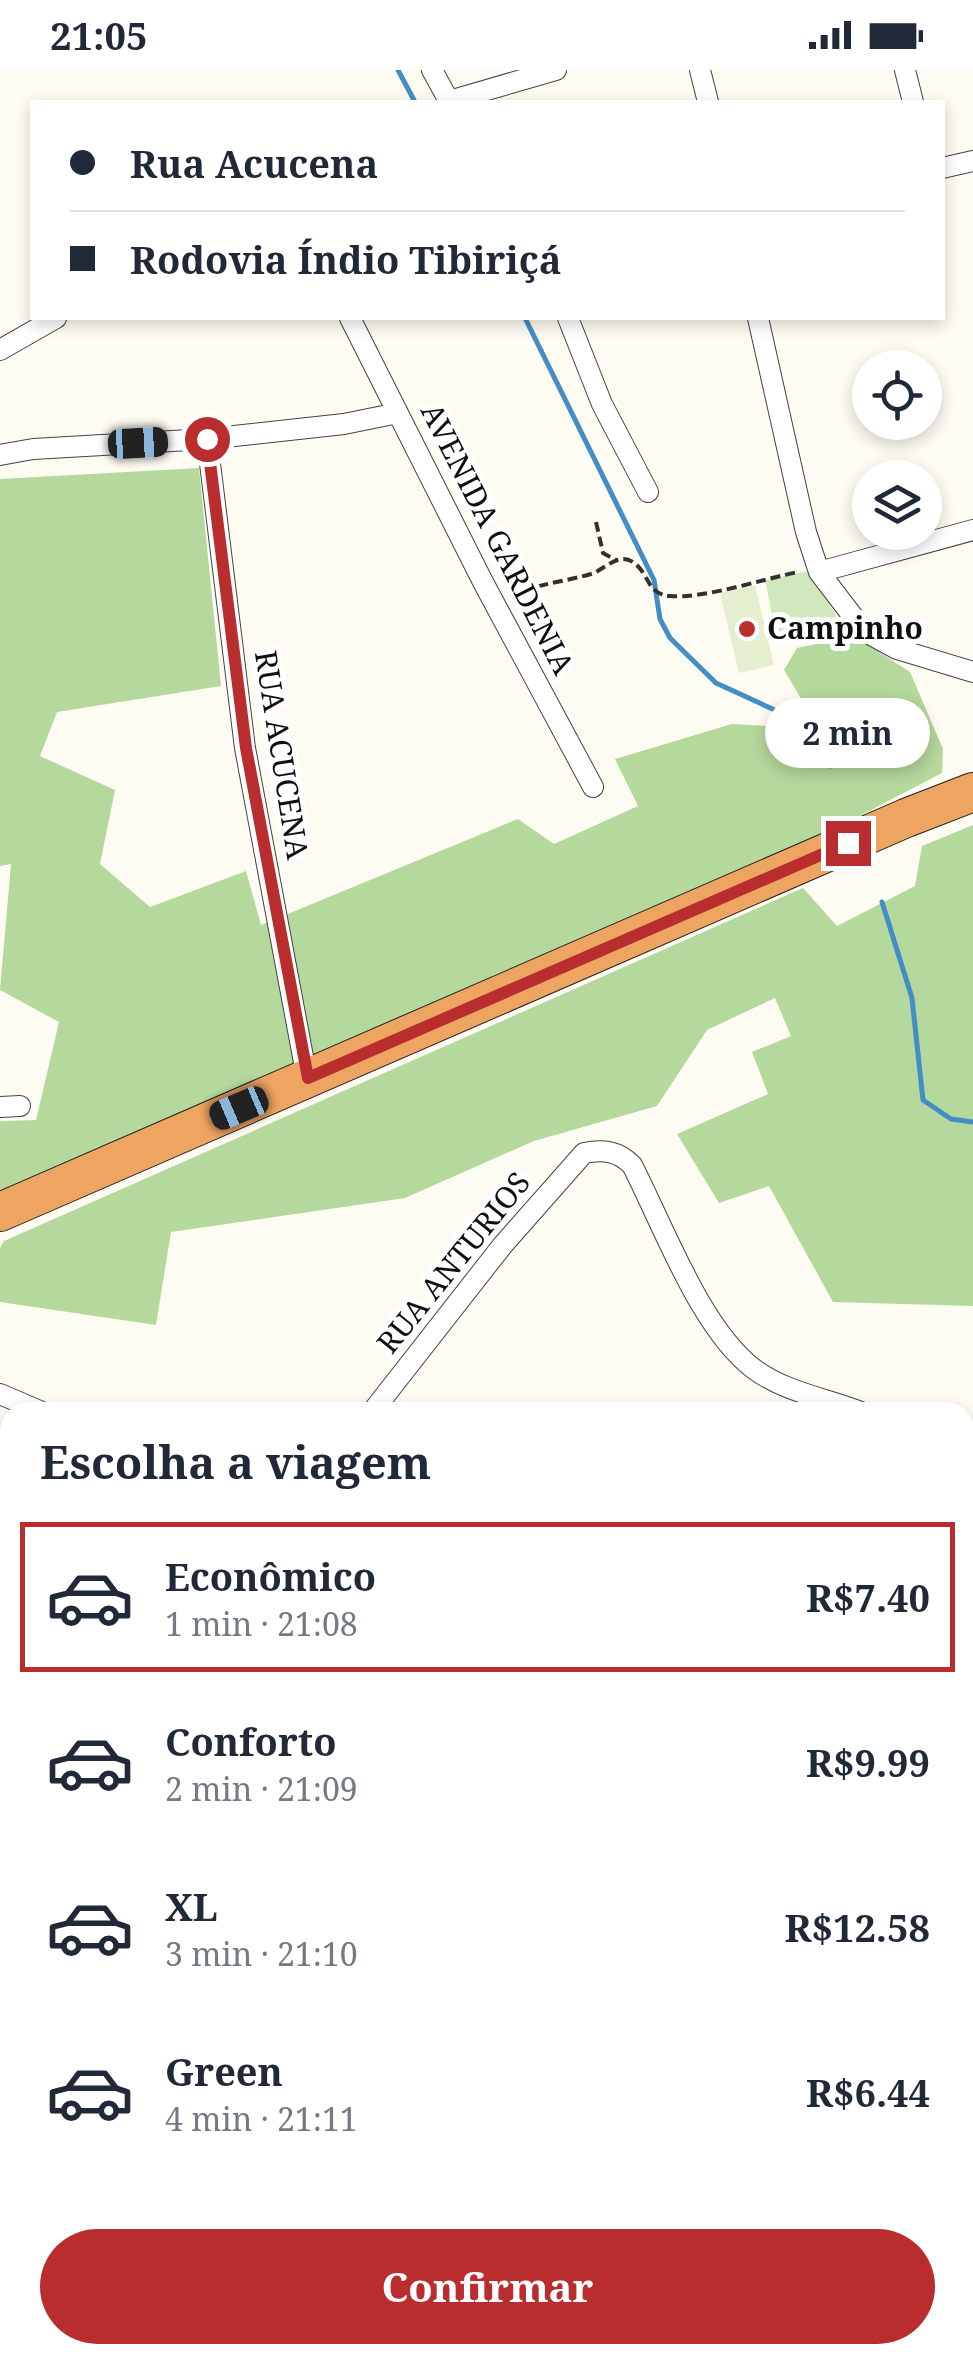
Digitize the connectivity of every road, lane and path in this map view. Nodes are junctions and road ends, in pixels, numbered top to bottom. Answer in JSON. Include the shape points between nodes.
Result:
{"nodes":[{"id":1,"x":432,"y":70,"type":"edge"},
{"id":2,"x":556,"y":70,"type":"edge"},
{"id":3,"x":700,"y":70,"type":"edge"},
{"id":4,"x":905,"y":70,"type":"edge"},
{"id":5,"x":448,"y":100,"type":"edge"},
{"id":6,"x":452,"y":100,"type":"edge"},
{"id":7,"x":708,"y":100,"type":"edge"},
{"id":8,"x":912,"y":100,"type":"edge"},
{"id":9,"x":973,"y":161,"type":"edge"},
{"id":10,"x":945,"y":167,"type":"edge"},
{"id":11,"x":52,"y":320,"type":"edge"},
{"id":12,"x":351,"y":320,"type":"edge"},
{"id":13,"x":569,"y":320,"type":"edge"},
{"id":14,"x":758,"y":320,"type":"edge"},
{"id":15,"x":0,"y":350,"type":"edge"},
{"id":16,"x":398,"y":412,"type":"junction"},
{"id":17,"x":207,"y":439,"type":"junction"},
{"id":18,"x":0,"y":455,"type":"edge"},
{"id":19,"x":648,"y":492,"type":"dead end"},
{"id":20,"x":596,"y":522,"type":"dead end"},
{"id":21,"x":973,"y":530,"type":"edge"},
{"id":22,"x":616,"y":560,"type":"junction"},
{"id":23,"x":818,"y":570,"type":"junction"},
{"id":24,"x":494,"y":602,"type":"junction"},
{"id":25,"x":973,"y":672,"type":"edge"},
{"id":26,"x":973,"y":775,"type":"edge"},
{"id":27,"x":593,"y":787,"type":"dead end"},
{"id":28,"x":973,"y":792,"type":"edge"},
{"id":29,"x":906,"y":818,"type":"junction"},
{"id":30,"x":308,"y":1078,"type":"junction"},
{"id":31,"x":0,"y":1212,"type":"edge"},
{"id":32,"x":380,"y":1402,"type":"edge"},
{"id":33,"x":833,"y":1402,"type":"edge"}],
"edges":[{"from":1,"to":5,"type":"street"},
{"from":2,"to":6,"type":"street"},
{"from":3,"to":7,"type":"street"},
{"from":4,"to":8,"type":"street"},
{"from":9,"to":10,"type":"street"},
{"from":11,"to":15,"type":"street"},
{"from":12,"to":16,"type":"street","name":"AVENIDA GARDENIA"},
{"from":13,"to":19,"type":"street","via":[[615,433]]},
{"from":14,"to":23,"type":"street"},
{"from":16,"to":17,"type":"street"},
{"from":16,"to":24,"type":"street","name":"AVENIDA GARDENIA"},
{"from":17,"to":18,"type":"street"},
{"from":17,"to":30,"type":"street","name":"RUA ACUCENA","via":[[246,748]]},
{"from":20,"to":22,"type":"path","via":[[603,553]]},
{"from":21,"to":23,"type":"street"},
{"from":22,"to":23,"type":"path","via":[[634,563],[657,594],[678,596]]},
{"from":22,"to":24,"type":"path","via":[[588,575],[538,584]]},
{"from":23,"to":25,"type":"street","via":[[864,632]]},
{"from":24,"to":27,"type":"street","name":"AVENIDA GARDENIA"},
{"from":26,"to":29,"type":"highway"},
{"from":28,"to":29,"type":"highway"},
{"from":29,"to":30,"type":"highway"},
{"from":30,"to":31,"type":"highway"},
{"from":32,"to":33,"type":"street","name":"RUA ANTURIOS","via":[[584,1153],[610,1152],[632,1165],[698,1298],[730,1346],[776,1382]]}]}
